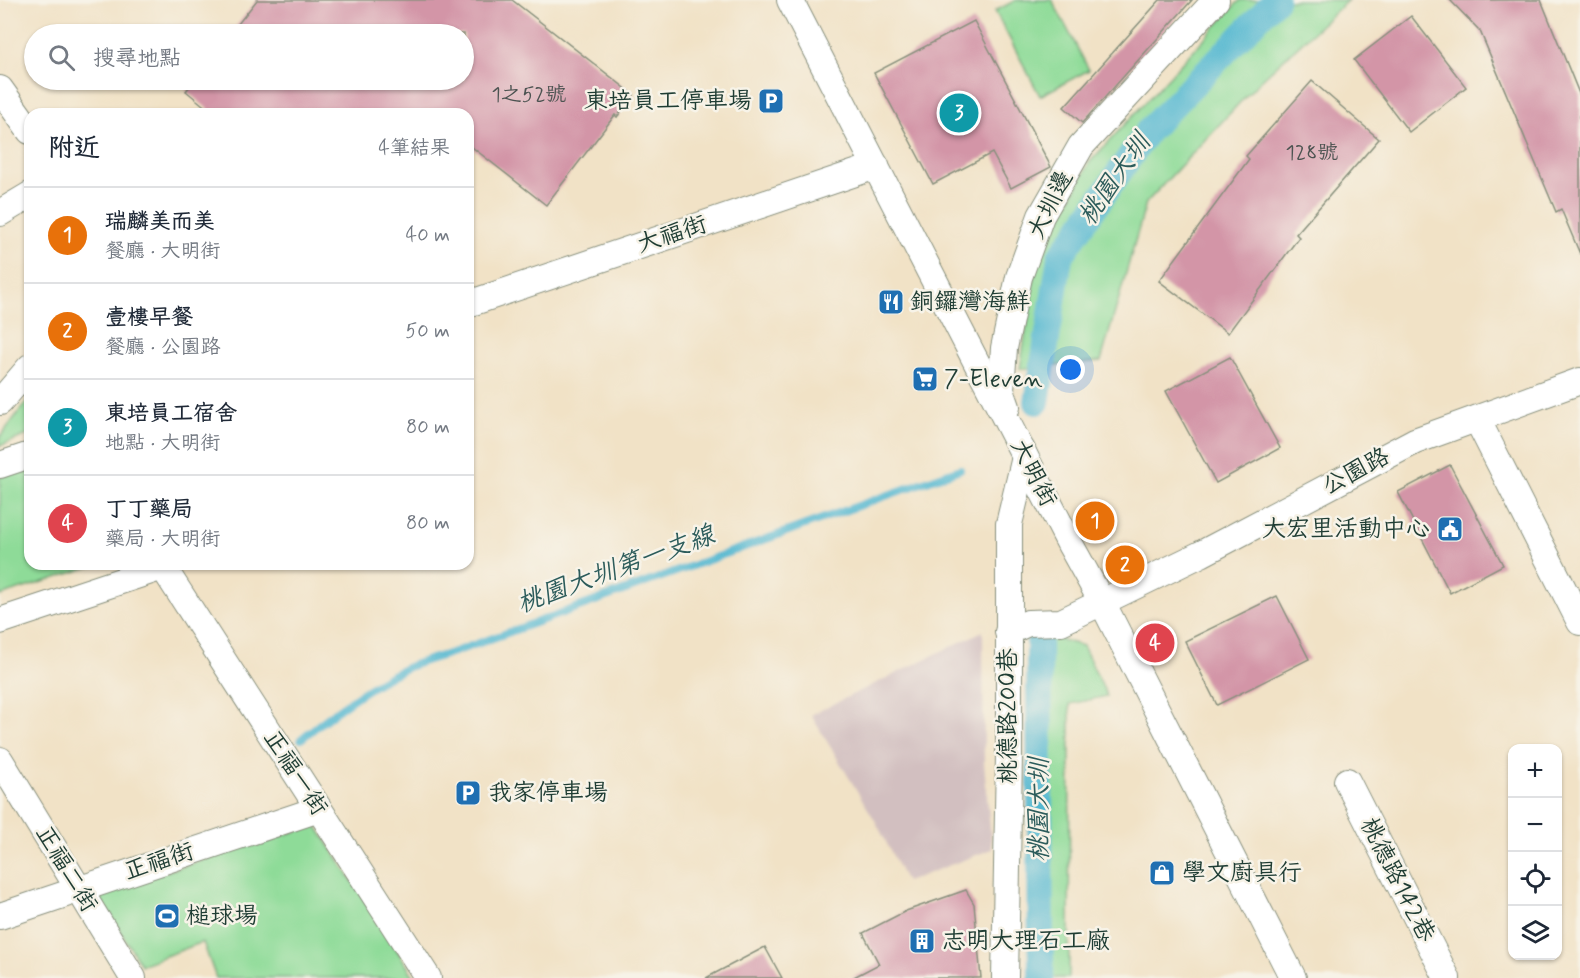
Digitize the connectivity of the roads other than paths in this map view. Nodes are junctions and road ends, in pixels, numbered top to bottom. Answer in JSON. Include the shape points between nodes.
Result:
{"nodes":[{"id":1,"x":790,"y":0,"type":"edge"},
{"id":2,"x":1216,"y":0,"type":"edge"},
{"id":3,"x":0,"y":89,"type":"edge"},
{"id":4,"x":24,"y":123,"type":"edge"},
{"id":5,"x":876,"y":166,"type":"junction"},
{"id":6,"x":24,"y":199,"type":"edge"},
{"id":7,"x":0,"y":213,"type":"edge"},
{"id":8,"x":474,"y":302,"type":"edge"},
{"id":9,"x":24,"y":374,"type":"edge"},
{"id":10,"x":1580,"y":381,"type":"edge"},
{"id":11,"x":0,"y":402,"type":"edge"},
{"id":12,"x":1477,"y":419,"type":"junction"},
{"id":13,"x":24,"y":456,"type":"edge"},
{"id":14,"x":1025,"y":456,"type":"junction"},
{"id":15,"x":0,"y":465,"type":"edge"},
{"id":16,"x":154,"y":570,"type":"edge"},
{"id":17,"x":165,"y":570,"type":"edge"},
{"id":18,"x":1102,"y":602,"type":"junction"},
{"id":19,"x":0,"y":621,"type":"edge"},
{"id":20,"x":1580,"y":622,"type":"edge"},
{"id":21,"x":1008,"y":632,"type":"junction"},
{"id":22,"x":0,"y":760,"type":"edge"},
{"id":23,"x":1347,"y":781,"type":"dead end"},
{"id":24,"x":319,"y":809,"type":"junction"},
{"id":25,"x":78,"y":889,"type":"junction"},
{"id":26,"x":0,"y":916,"type":"edge"},
{"id":27,"x":133,"y":978,"type":"edge"},
{"id":28,"x":428,"y":978,"type":"edge"},
{"id":29,"x":1005,"y":978,"type":"edge"},
{"id":30,"x":1293,"y":978,"type":"edge"},
{"id":31,"x":1447,"y":978,"type":"edge"}],
"edges":[{"from":1,"to":5,"type":"street","name":"大明街"},
{"from":2,"to":14,"type":"street","name":"大圳邊","via":[[1081,146],[1041,216],[1019,277],[1004,348],[1001,390]]},
{"from":3,"to":4,"type":"street"},
{"from":5,"to":8,"type":"street","name":"大福街"},
{"from":5,"to":14,"type":"street","name":"大明街"},
{"from":6,"to":7,"type":"street"},
{"from":9,"to":11,"type":"street"},
{"from":10,"to":12,"type":"street","name":"公園路"},
{"from":12,"to":18,"type":"street","name":"公園路","via":[[1415,441]]},
{"from":12,"to":20,"type":"street"},
{"from":13,"to":15,"type":"street"},
{"from":14,"to":18,"type":"street","name":"大明街"},
{"from":14,"to":21,"type":"street","name":"桃德路200巷","via":[[1009,524]]},
{"from":16,"to":19,"type":"street","name":"正福一街"},
{"from":17,"to":24,"type":"street","name":"正福一街"},
{"from":18,"to":21,"type":"street","name":"公園路","via":[[1061,622],[1028,623]]},
{"from":18,"to":30,"type":"street","name":"大明街"},
{"from":21,"to":29,"type":"street","name":"桃德路200巷"},
{"from":22,"to":25,"type":"street","name":"正福二街"},
{"from":23,"to":31,"type":"street","name":"桃德路142巷"},
{"from":24,"to":25,"type":"street","name":"正福街"},
{"from":24,"to":28,"type":"street","name":"正福一街"},
{"from":25,"to":26,"type":"street","name":"正福街"},
{"from":25,"to":27,"type":"street","name":"正福二街"}]}
